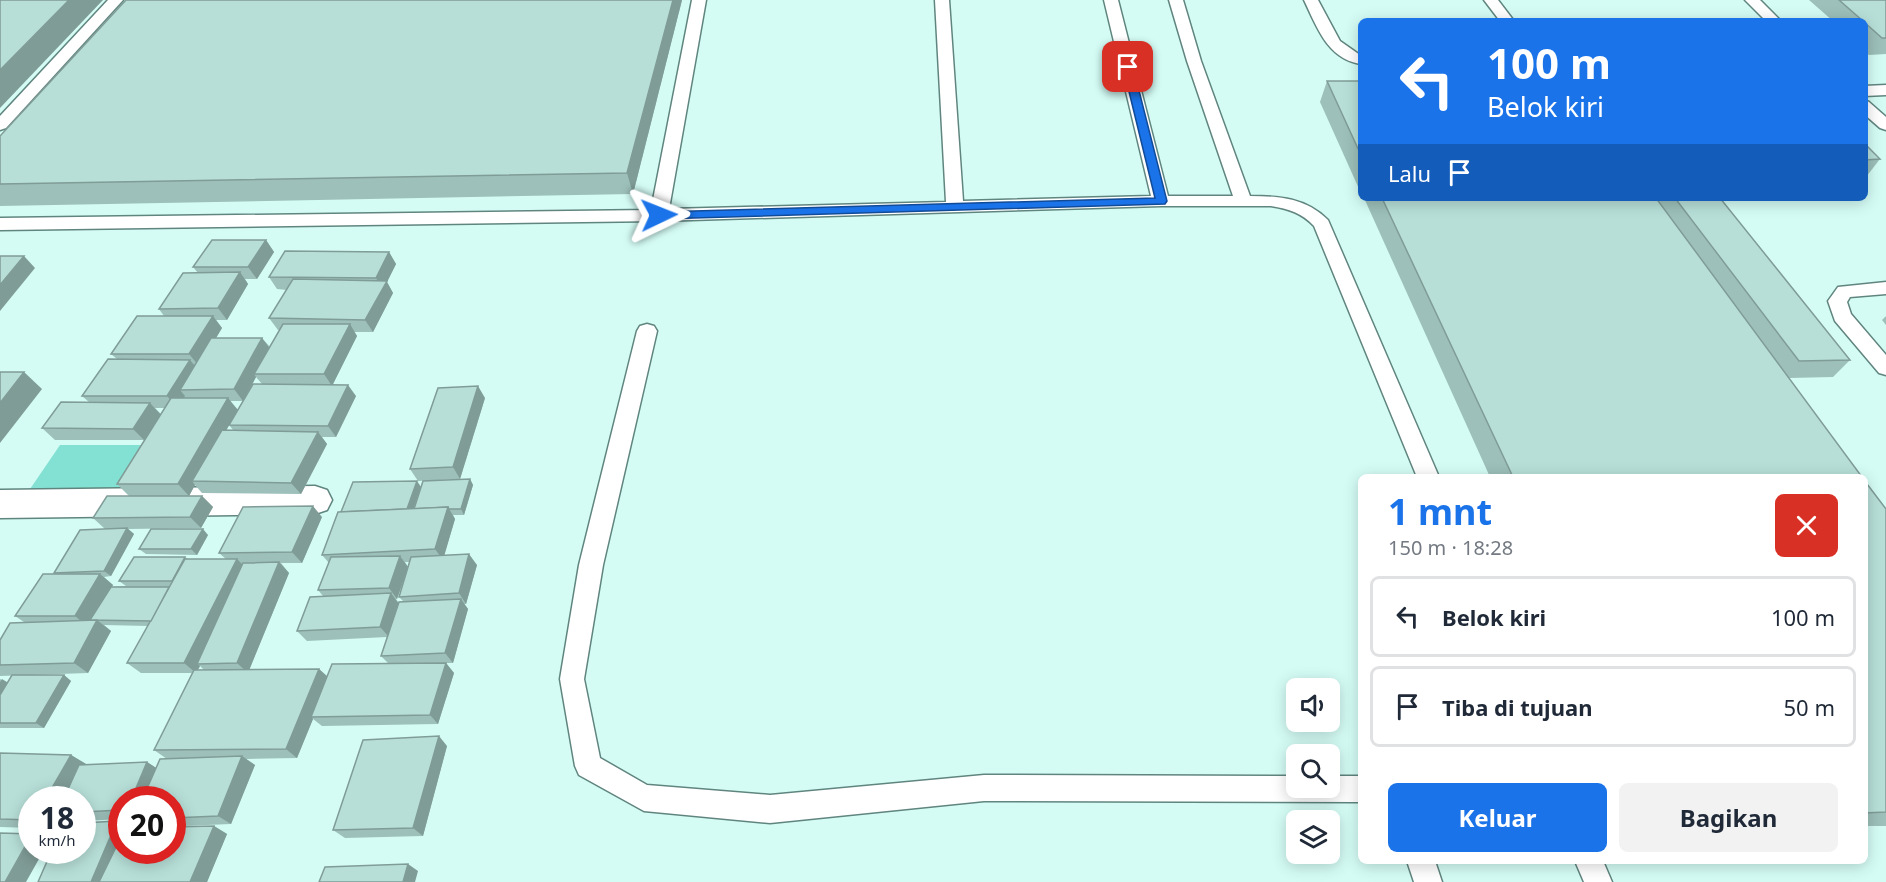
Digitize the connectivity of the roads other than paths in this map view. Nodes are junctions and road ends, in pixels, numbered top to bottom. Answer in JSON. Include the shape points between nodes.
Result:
{"nodes":[{"id":1,"x":116,"y":0,"type":"edge"},
{"id":2,"x":699,"y":0,"type":"edge"},
{"id":3,"x":942,"y":0,"type":"edge"},
{"id":4,"x":1111,"y":0,"type":"edge"},
{"id":5,"x":1176,"y":0,"type":"edge"},
{"id":6,"x":1311,"y":0,"type":"edge"},
{"id":7,"x":1491,"y":0,"type":"edge"},
{"id":8,"x":1752,"y":0,"type":"edge"},
{"id":9,"x":1505,"y":18,"type":"edge"},
{"id":10,"x":1771,"y":18,"type":"edge"},
{"id":11,"x":1358,"y":59,"type":"edge"},
{"id":12,"x":1886,"y":90,"type":"edge"},
{"id":13,"x":1868,"y":91,"type":"edge"},
{"id":14,"x":1868,"y":109,"type":"edge"},
{"id":15,"x":0,"y":125,"type":"edge"},
{"id":16,"x":1886,"y":125,"type":"edge"},
{"id":17,"x":1161,"y":201,"type":"junction"},
{"id":18,"x":1243,"y":201,"type":"junction"},
{"id":19,"x":955,"y":208,"type":"junction"},
{"id":20,"x":659,"y":215,"type":"junction"},
{"id":21,"x":0,"y":224,"type":"edge"},
{"id":22,"x":1886,"y":288,"type":"edge"},
{"id":23,"x":647,"y":331,"type":"dead end"},
{"id":24,"x":1886,"y":368,"type":"edge"},
{"id":25,"x":1427,"y":474,"type":"edge"},
{"id":26,"x":315,"y":500,"type":"dead end"},
{"id":27,"x":0,"y":504,"type":"edge"},
{"id":28,"x":1358,"y":789,"type":"edge"},
{"id":29,"x":1422,"y":864,"type":"edge"},
{"id":30,"x":1590,"y":864,"type":"edge"},
{"id":31,"x":1428,"y":882,"type":"edge"},
{"id":32,"x":1598,"y":882,"type":"edge"}],
"edges":[{"from":1,"to":15,"type":"lane"},
{"from":2,"to":20,"type":"lane"},
{"from":3,"to":19,"type":"lane"},
{"from":4,"to":17,"type":"lane"},
{"from":5,"to":18,"type":"lane"},
{"from":6,"to":11,"type":"lane","via":[[1335,47]]},
{"from":7,"to":9,"type":"lane"},
{"from":8,"to":10,"type":"lane"},
{"from":12,"to":13,"type":"lane"},
{"from":14,"to":16,"type":"lane"},
{"from":17,"to":18,"type":"lane"},
{"from":17,"to":19,"type":"lane"},
{"from":18,"to":25,"type":"lane","via":[[1291,204],[1311,213],[1322,224]]},
{"from":19,"to":20,"type":"lane"},
{"from":20,"to":21,"type":"lane"},
{"from":22,"to":24,"type":"lane","via":[[1845,291],[1837,301],[1842,316]]},
{"from":23,"to":28,"type":"lane","via":[[591,565],[572,679],[588,766],[644,798],[770,809],[984,788]]},
{"from":26,"to":27,"type":"street","via":[[200,488]]},
{"from":29,"to":31,"type":"lane"},
{"from":30,"to":32,"type":"lane"}]}
